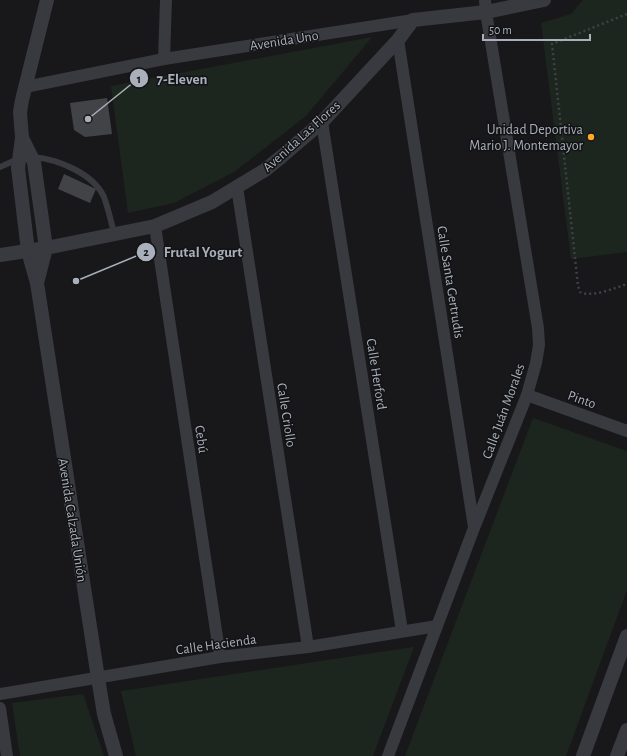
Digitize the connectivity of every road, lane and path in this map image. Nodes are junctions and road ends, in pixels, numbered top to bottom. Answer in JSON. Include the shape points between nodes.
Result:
{"nodes":[{"id":1,"x":47,"y":0,"type":"edge"},
{"id":2,"x":166,"y":0,"type":"edge"},
{"id":3,"x":544,"y":0,"type":"edge"},
{"id":4,"x":485,"y":6,"type":"edge"},
{"id":5,"x":627,"y":14,"type":"edge"},
{"id":6,"x":413,"y":20,"type":"junction"},
{"id":7,"x":398,"y":40,"type":"junction"},
{"id":8,"x":164,"y":59,"type":"junction"},
{"id":9,"x":25,"y":87,"type":"junction"},
{"id":10,"x":322,"y":122,"type":"junction"},
{"id":11,"x":22,"y":138,"type":"junction"},
{"id":12,"x":32,"y":157,"type":"junction"},
{"id":13,"x":18,"y":159,"type":"junction"},
{"id":14,"x":0,"y":167,"type":"edge"},
{"id":15,"x":237,"y":187,"type":"junction"},
{"id":16,"x":155,"y":226,"type":"junction"},
{"id":17,"x":114,"y":233,"type":"junction"},
{"id":18,"x":46,"y":248,"type":"junction"},
{"id":19,"x":28,"y":251,"type":"junction"},
{"id":20,"x":0,"y":255,"type":"edge"},
{"id":21,"x":37,"y":283,"type":"junction"},
{"id":22,"x":627,"y":284,"type":"edge"},
{"id":23,"x":527,"y":395,"type":"junction"},
{"id":24,"x":627,"y":431,"type":"edge"},
{"id":25,"x":474,"y":528,"type":"junction"},
{"id":26,"x":437,"y":626,"type":"junction"},
{"id":27,"x":402,"y":631,"type":"junction"},
{"id":28,"x":627,"y":636,"type":"edge"},
{"id":29,"x":308,"y":647,"type":"junction"},
{"id":30,"x":220,"y":657,"type":"junction"},
{"id":31,"x":98,"y":678,"type":"junction"},
{"id":32,"x":0,"y":694,"type":"edge"},
{"id":33,"x":0,"y":708,"type":"edge"},
{"id":34,"x":627,"y":730,"type":"edge"},
{"id":35,"x":7,"y":756,"type":"edge"},
{"id":36,"x":116,"y":756,"type":"edge"},
{"id":37,"x":388,"y":756,"type":"edge"},
{"id":38,"x":583,"y":756,"type":"edge"},
{"id":39,"x":617,"y":756,"type":"edge"}],
"edges":[{"from":1,"to":9,"type":"street","name":"Avenida Calzada Unión"},
{"from":2,"to":8,"type":"street"},
{"from":3,"to":4,"type":"street","name":"Avenida Uno"},
{"from":4,"to":6,"type":"street","name":"Avenida Uno"},
{"from":4,"to":23,"type":"street","name":"Calle Juán Morales","via":[[538,328],[536,363]]},
{"from":5,"to":22,"type":"path","via":[[552,44],[578,286],[580,292],[591,294]]},
{"from":6,"to":7,"type":"street","name":"Avenida Las Flores"},
{"from":6,"to":8,"type":"street","name":"Avenida Uno"},
{"from":7,"to":10,"type":"street","name":"Avenida Las Flores"},
{"from":7,"to":25,"type":"street","name":"Calle Santa Gertrudis"},
{"from":8,"to":9,"type":"street","name":"Avenida Uno"},
{"from":9,"to":11,"type":"street","name":"Avenida Calzada Unión","via":[[20,112]]},
{"from":10,"to":15,"type":"street","name":"Avenida Las Flores","via":[[276,162]]},
{"from":10,"to":27,"type":"street","name":"Calle Herford"},
{"from":11,"to":12,"type":"street","name":"Avenida Calzada Unión"},
{"from":11,"to":13,"type":"street","name":"Avenida Calzada Unión"},
{"from":12,"to":13,"type":"lane"},
{"from":12,"to":17,"type":"lane","via":[[70,166],[94,184],[103,196]]},
{"from":12,"to":18,"type":"street","name":"Avenida Calzada Unión"},
{"from":13,"to":14,"type":"lane"},
{"from":13,"to":19,"type":"street","name":"Avenida Calzada Unión"},
{"from":15,"to":16,"type":"street","name":"Avenida Las Flores","via":[[212,202]]},
{"from":15,"to":29,"type":"street","name":"Calle Criollo"},
{"from":16,"to":17,"type":"street","name":"Avenida Las Flores"},
{"from":16,"to":30,"type":"street","name":"Cebú"},
{"from":17,"to":18,"type":"street","name":"Avenida Las Flores"},
{"from":18,"to":19,"type":"street","name":"Avenida Las Flores"},
{"from":18,"to":21,"type":"street","name":"Avenida Calzada Unión"},
{"from":19,"to":20,"type":"street","name":"Avenida Las Flores"},
{"from":19,"to":21,"type":"street","name":"Avenida Calzada Unión"},
{"from":21,"to":31,"type":"street","name":"Avenida Calzada Unión"},
{"from":23,"to":24,"type":"street","name":"Pinto"},
{"from":23,"to":25,"type":"street","name":"Calle Juán Morales"},
{"from":25,"to":26,"type":"street","name":"Calle Juán Morales"},
{"from":26,"to":27,"type":"street","name":"Calle Hacienda"},
{"from":26,"to":37,"type":"street","name":"Calle Juán Morales"},
{"from":27,"to":29,"type":"street","name":"Calle Hacienda"},
{"from":28,"to":38,"type":"street"},
{"from":29,"to":30,"type":"street","name":"Calle Hacienda"},
{"from":30,"to":31,"type":"street","name":"Calle Hacienda"},
{"from":31,"to":32,"type":"street","name":"Calle Hacienda"},
{"from":31,"to":36,"type":"street","name":"Avenida Calzada Unión","via":[[104,714]]},
{"from":33,"to":35,"type":"street"},
{"from":34,"to":39,"type":"street"}]}
